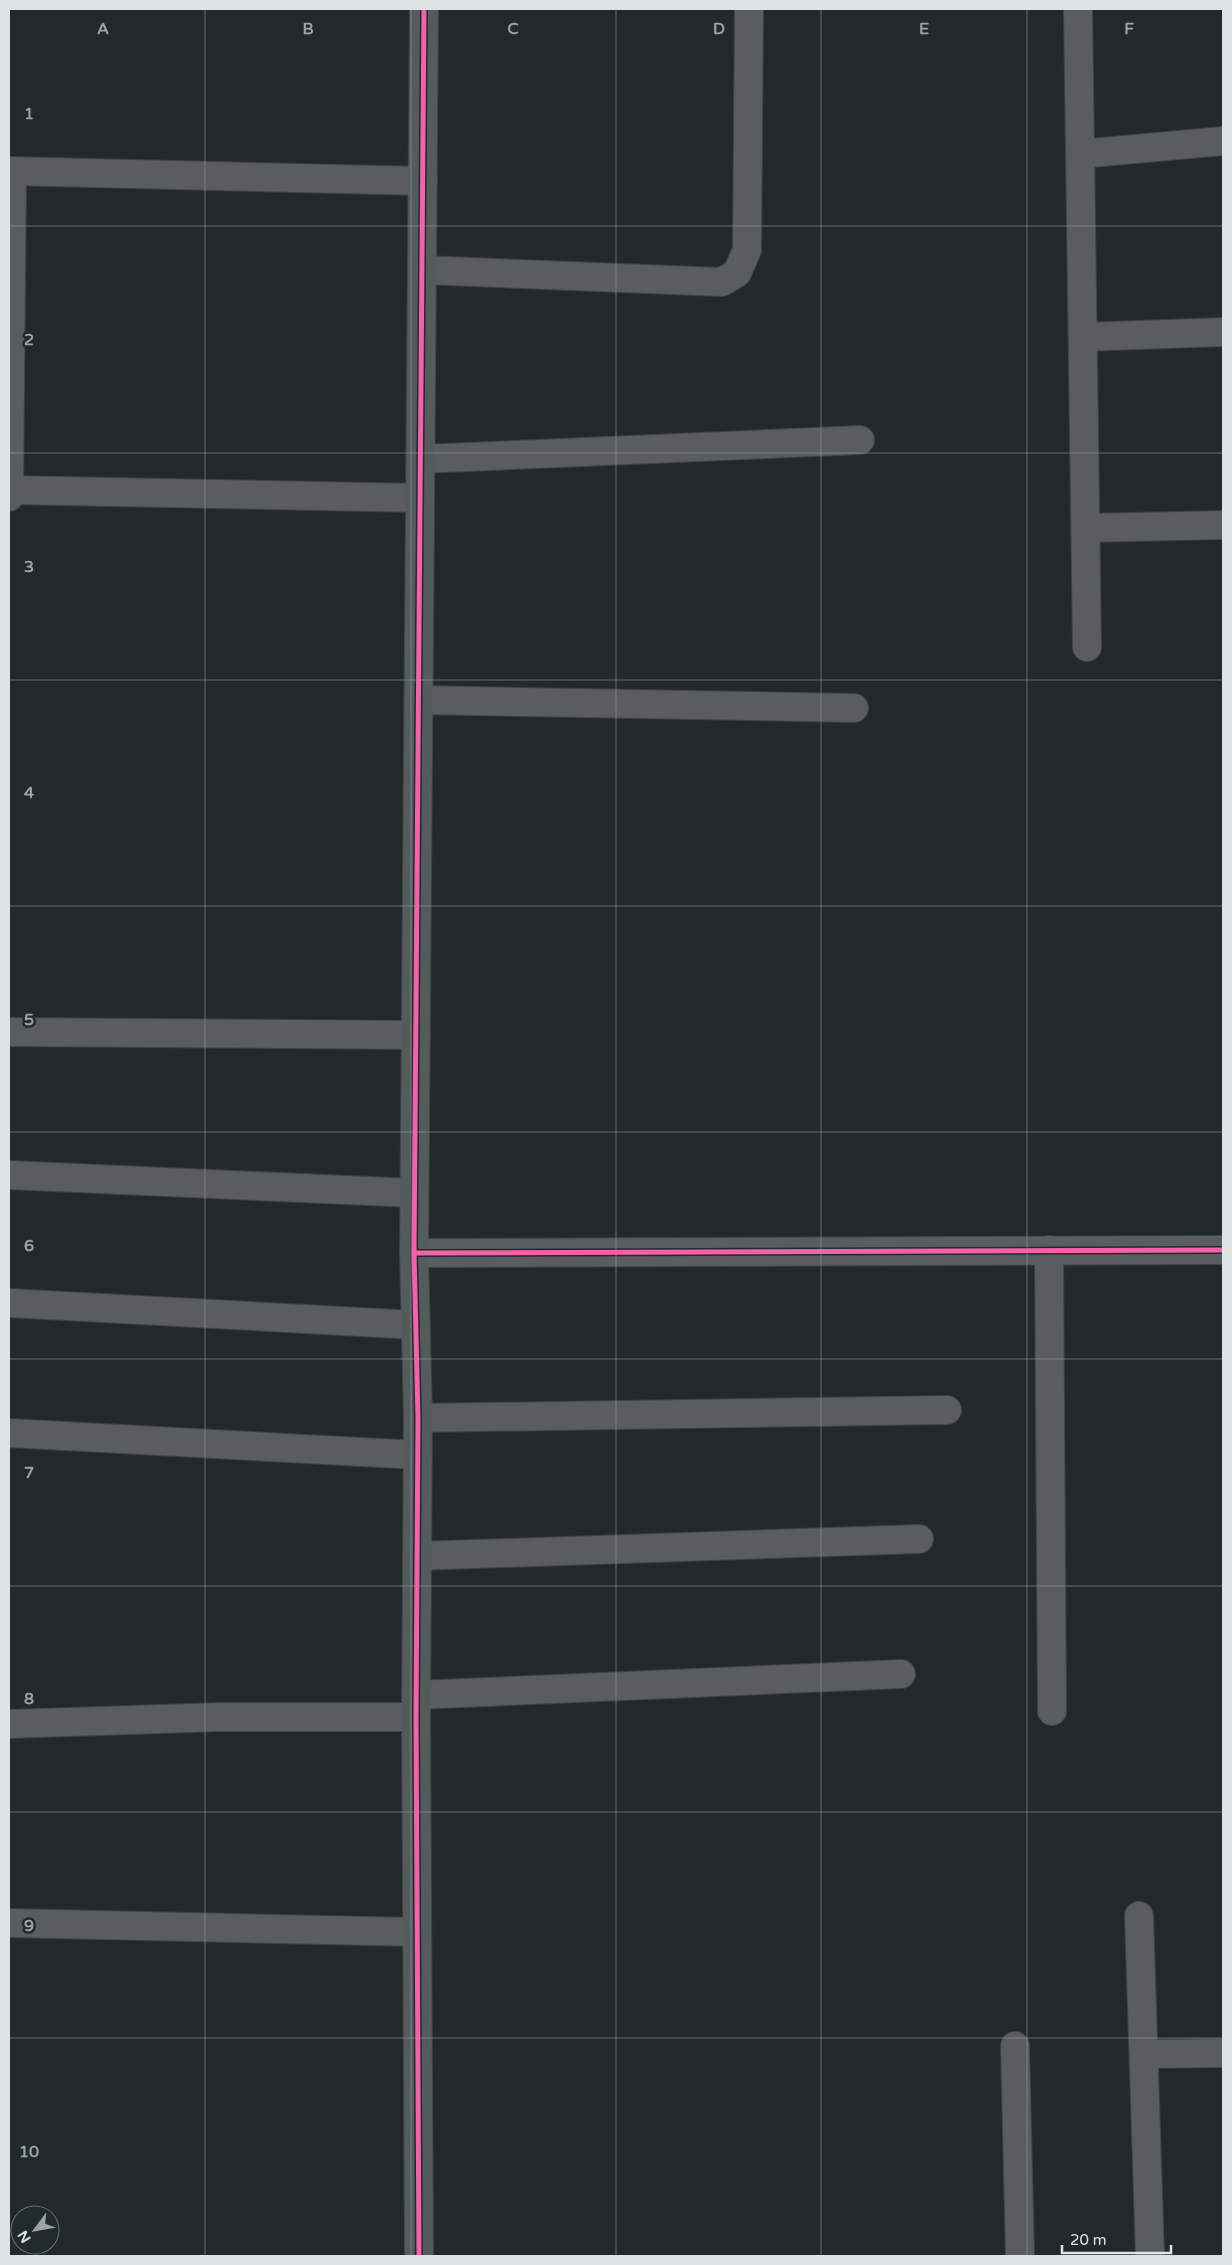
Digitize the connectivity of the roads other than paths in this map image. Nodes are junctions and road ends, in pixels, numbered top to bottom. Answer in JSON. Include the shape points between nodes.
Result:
{"nodes":[{"id":1,"x":424,"y":9,"type":"edge"},
{"id":2,"x":749,"y":9,"type":"edge"},
{"id":3,"x":1078,"y":9,"type":"edge"},
{"id":4,"x":1223,"y":141,"type":"edge"},
{"id":5,"x":1080,"y":154,"type":"junction"},
{"id":6,"x":11,"y":171,"type":"edge"},
{"id":7,"x":423,"y":181,"type":"junction"},
{"id":8,"x":422,"y":270,"type":"junction"},
{"id":9,"x":1223,"y":332,"type":"edge"},
{"id":10,"x":1082,"y":337,"type":"junction"},
{"id":11,"x":860,"y":440,"type":"dead end"},
{"id":12,"x":421,"y":460,"type":"junction"},
{"id":13,"x":9,"y":490,"type":"edge"},
{"id":14,"x":9,"y":497,"type":"edge"},
{"id":15,"x":420,"y":498,"type":"junction"},
{"id":16,"x":1223,"y":526,"type":"edge"},
{"id":17,"x":1087,"y":528,"type":"junction"},
{"id":18,"x":1087,"y":647,"type":"dead end"},
{"id":19,"x":419,"y":700,"type":"junction"},
{"id":20,"x":854,"y":708,"type":"dead end"},
{"id":21,"x":9,"y":1032,"type":"edge"},
{"id":22,"x":416,"y":1035,"type":"junction"},
{"id":23,"x":9,"y":1175,"type":"edge"},
{"id":24,"x":414,"y":1193,"type":"junction"},
{"id":25,"x":1049,"y":1250,"type":"junction"},
{"id":26,"x":1223,"y":1250,"type":"edge"},
{"id":27,"x":414,"y":1253,"type":"junction"},
{"id":28,"x":9,"y":1303,"type":"edge"},
{"id":29,"x":416,"y":1325,"type":"junction"},
{"id":30,"x":947,"y":1410,"type":"dead end"},
{"id":31,"x":418,"y":1418,"type":"junction"},
{"id":32,"x":9,"y":1433,"type":"edge"},
{"id":33,"x":418,"y":1455,"type":"junction"},
{"id":34,"x":919,"y":1539,"type":"dead end"},
{"id":35,"x":417,"y":1556,"type":"junction"},
{"id":36,"x":901,"y":1674,"type":"dead end"},
{"id":37,"x":416,"y":1706,"type":"junction"},
{"id":38,"x":1052,"y":1712,"type":"dead end"},
{"id":39,"x":9,"y":1724,"type":"edge"},
{"id":40,"x":1139,"y":1916,"type":"dead end"},
{"id":41,"x":9,"y":1923,"type":"edge"},
{"id":42,"x":416,"y":1932,"type":"junction"},
{"id":43,"x":1015,"y":2046,"type":"dead end"},
{"id":44,"x":1223,"y":2053,"type":"edge"},
{"id":45,"x":1144,"y":2054,"type":"junction"},
{"id":46,"x":419,"y":2256,"type":"edge"},
{"id":47,"x":1020,"y":2256,"type":"edge"},
{"id":48,"x":1150,"y":2256,"type":"edge"}],
"edges":[{"from":1,"to":7,"type":"street"},
{"from":2,"to":8,"type":"street","via":[[747,250],[737,272],[722,282]]},
{"from":3,"to":5,"type":"street"},
{"from":4,"to":5,"type":"street"},
{"from":5,"to":10,"type":"street"},
{"from":6,"to":7,"type":"street"},
{"from":6,"to":13,"type":"street"},
{"from":7,"to":8,"type":"street"},
{"from":8,"to":12,"type":"street"},
{"from":9,"to":10,"type":"street"},
{"from":10,"to":17,"type":"street"},
{"from":11,"to":12,"type":"street"},
{"from":12,"to":15,"type":"street"},
{"from":13,"to":14,"type":"street"},
{"from":13,"to":15,"type":"street"},
{"from":15,"to":19,"type":"street"},
{"from":16,"to":17,"type":"street"},
{"from":17,"to":18,"type":"street"},
{"from":19,"to":20,"type":"street"},
{"from":19,"to":22,"type":"street"},
{"from":21,"to":22,"type":"street"},
{"from":22,"to":24,"type":"street"},
{"from":23,"to":24,"type":"street"},
{"from":24,"to":27,"type":"street"},
{"from":25,"to":26,"type":"street"},
{"from":25,"to":27,"type":"street"},
{"from":25,"to":38,"type":"street"},
{"from":27,"to":29,"type":"street"},
{"from":28,"to":29,"type":"street"},
{"from":29,"to":31,"type":"street"},
{"from":30,"to":31,"type":"street"},
{"from":31,"to":33,"type":"street"},
{"from":32,"to":33,"type":"street"},
{"from":33,"to":35,"type":"street"},
{"from":34,"to":35,"type":"street"},
{"from":35,"to":37,"type":"street"},
{"from":36,"to":37,"type":"street"},
{"from":37,"to":39,"type":"street"},
{"from":37,"to":42,"type":"street"},
{"from":40,"to":45,"type":"street"},
{"from":41,"to":42,"type":"street"},
{"from":42,"to":46,"type":"street"},
{"from":43,"to":47,"type":"street"},
{"from":44,"to":45,"type":"street"},
{"from":45,"to":48,"type":"street"}]}
